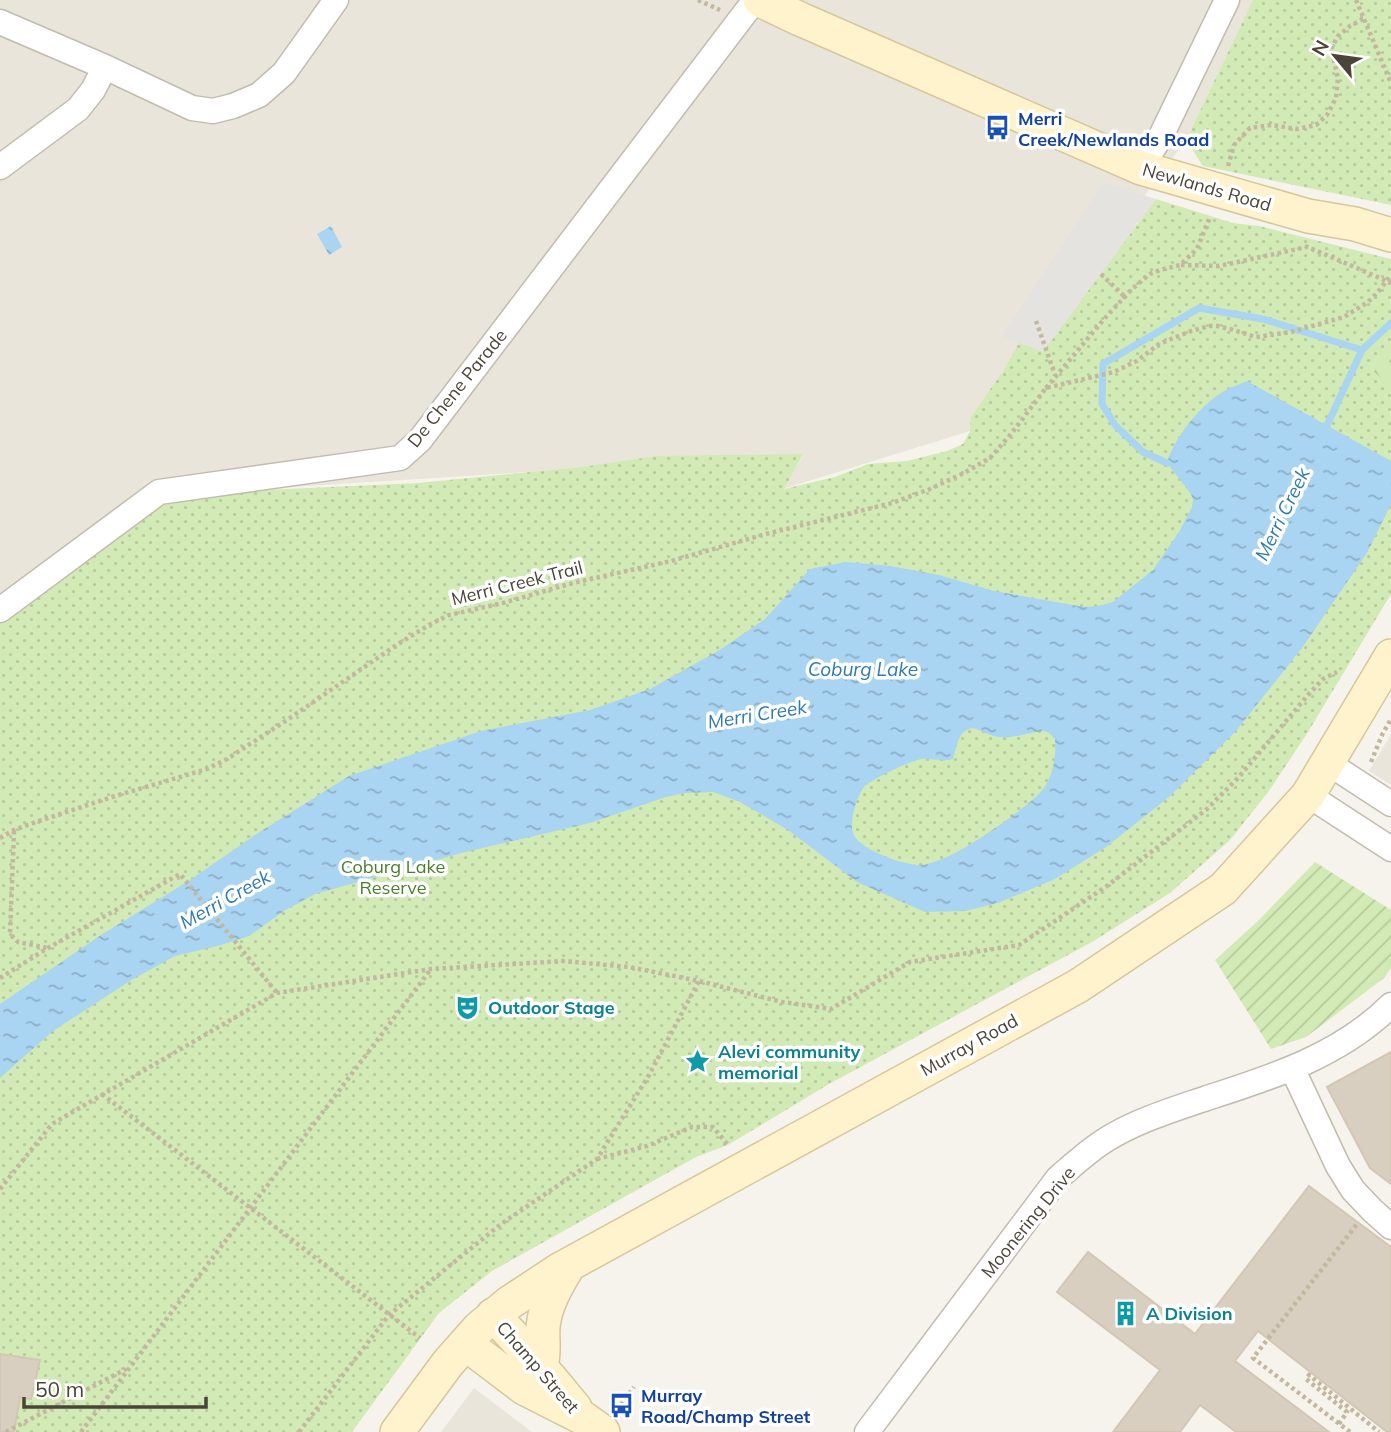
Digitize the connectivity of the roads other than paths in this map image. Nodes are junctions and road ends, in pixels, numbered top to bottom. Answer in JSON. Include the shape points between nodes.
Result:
{"nodes":[{"id":1,"x":336,"y":0,"type":"edge"},
{"id":2,"x":755,"y":0,"type":"edge"},
{"id":3,"x":760,"y":0,"type":"edge"},
{"id":4,"x":1227,"y":0,"type":"edge"},
{"id":5,"x":0,"y":22,"type":"edge"},
{"id":6,"x":105,"y":67,"type":"junction"},
{"id":7,"x":0,"y":167,"type":"edge"},
{"id":8,"x":1141,"y":168,"type":"junction"},
{"id":9,"x":1391,"y":234,"type":"edge"},
{"id":10,"x":0,"y":610,"type":"edge"},
{"id":11,"x":1391,"y":656,"type":"edge"},
{"id":12,"x":1328,"y":763,"type":"junction"},
{"id":13,"x":1308,"y":795,"type":"junction"},
{"id":14,"x":1391,"y":804,"type":"edge"},
{"id":15,"x":1391,"y":849,"type":"edge"},
{"id":16,"x":1391,"y":1005,"type":"edge"},
{"id":17,"x":1292,"y":1069,"type":"junction"},
{"id":18,"x":1391,"y":1227,"type":"edge"},
{"id":19,"x":569,"y":1265,"type":"junction"},
{"id":20,"x":493,"y":1315,"type":"junction"},
{"id":21,"x":466,"y":1344,"type":"junction"},
{"id":22,"x":541,"y":1366,"type":"junction"},
{"id":23,"x":602,"y":1418,"type":"edge"},
{"id":24,"x":397,"y":1432,"type":"edge"},
{"id":25,"x":867,"y":1432,"type":"edge"}],
"edges":[{"from":1,"to":6,"type":"street","via":[[284,73],[259,94],[233,106],[213,111],[192,108]]},
{"from":2,"to":10,"type":"street","name":"De Chene Parade","via":[[420,440],[400,458],[159,492]]},
{"from":3,"to":8,"type":"main road","name":"Newlands Road"},
{"from":4,"to":8,"type":"street"},
{"from":5,"to":6,"type":"street"},
{"from":6,"to":7,"type":"street","via":[[78,109]]},
{"from":8,"to":9,"type":"main road","name":"Newlands Road","via":[[1308,216]]},
{"from":11,"to":12,"type":"main road","name":"Murray Road"},
{"from":12,"to":13,"type":"main road","name":"Murray Road"},
{"from":12,"to":14,"type":"street"},
{"from":13,"to":15,"type":"street"},
{"from":13,"to":19,"type":"main road","name":"Murray Road","via":[[1223,889],[1078,986]]},
{"from":16,"to":17,"type":"street","name":"Moonering Drive","via":[[1348,1039]]},
{"from":17,"to":18,"type":"street","via":[[1353,1190]]},
{"from":17,"to":25,"type":"street","name":"Moonering Drive","via":[[1145,1120],[1080,1158],[1058,1178]]},
{"from":19,"to":20,"type":"main road","name":"Murray Road"},
{"from":19,"to":22,"type":"main road","via":[[545,1316]]},
{"from":20,"to":21,"type":"main road","name":"Murray Road"},
{"from":20,"to":22,"type":"main road","name":"Champ Street"},
{"from":21,"to":23,"type":"main road","name":"Champ Street","via":[[524,1388]]},
{"from":21,"to":24,"type":"main road","name":"Murray Road"},
{"from":22,"to":23,"type":"main road","name":"Champ Street"}]}
